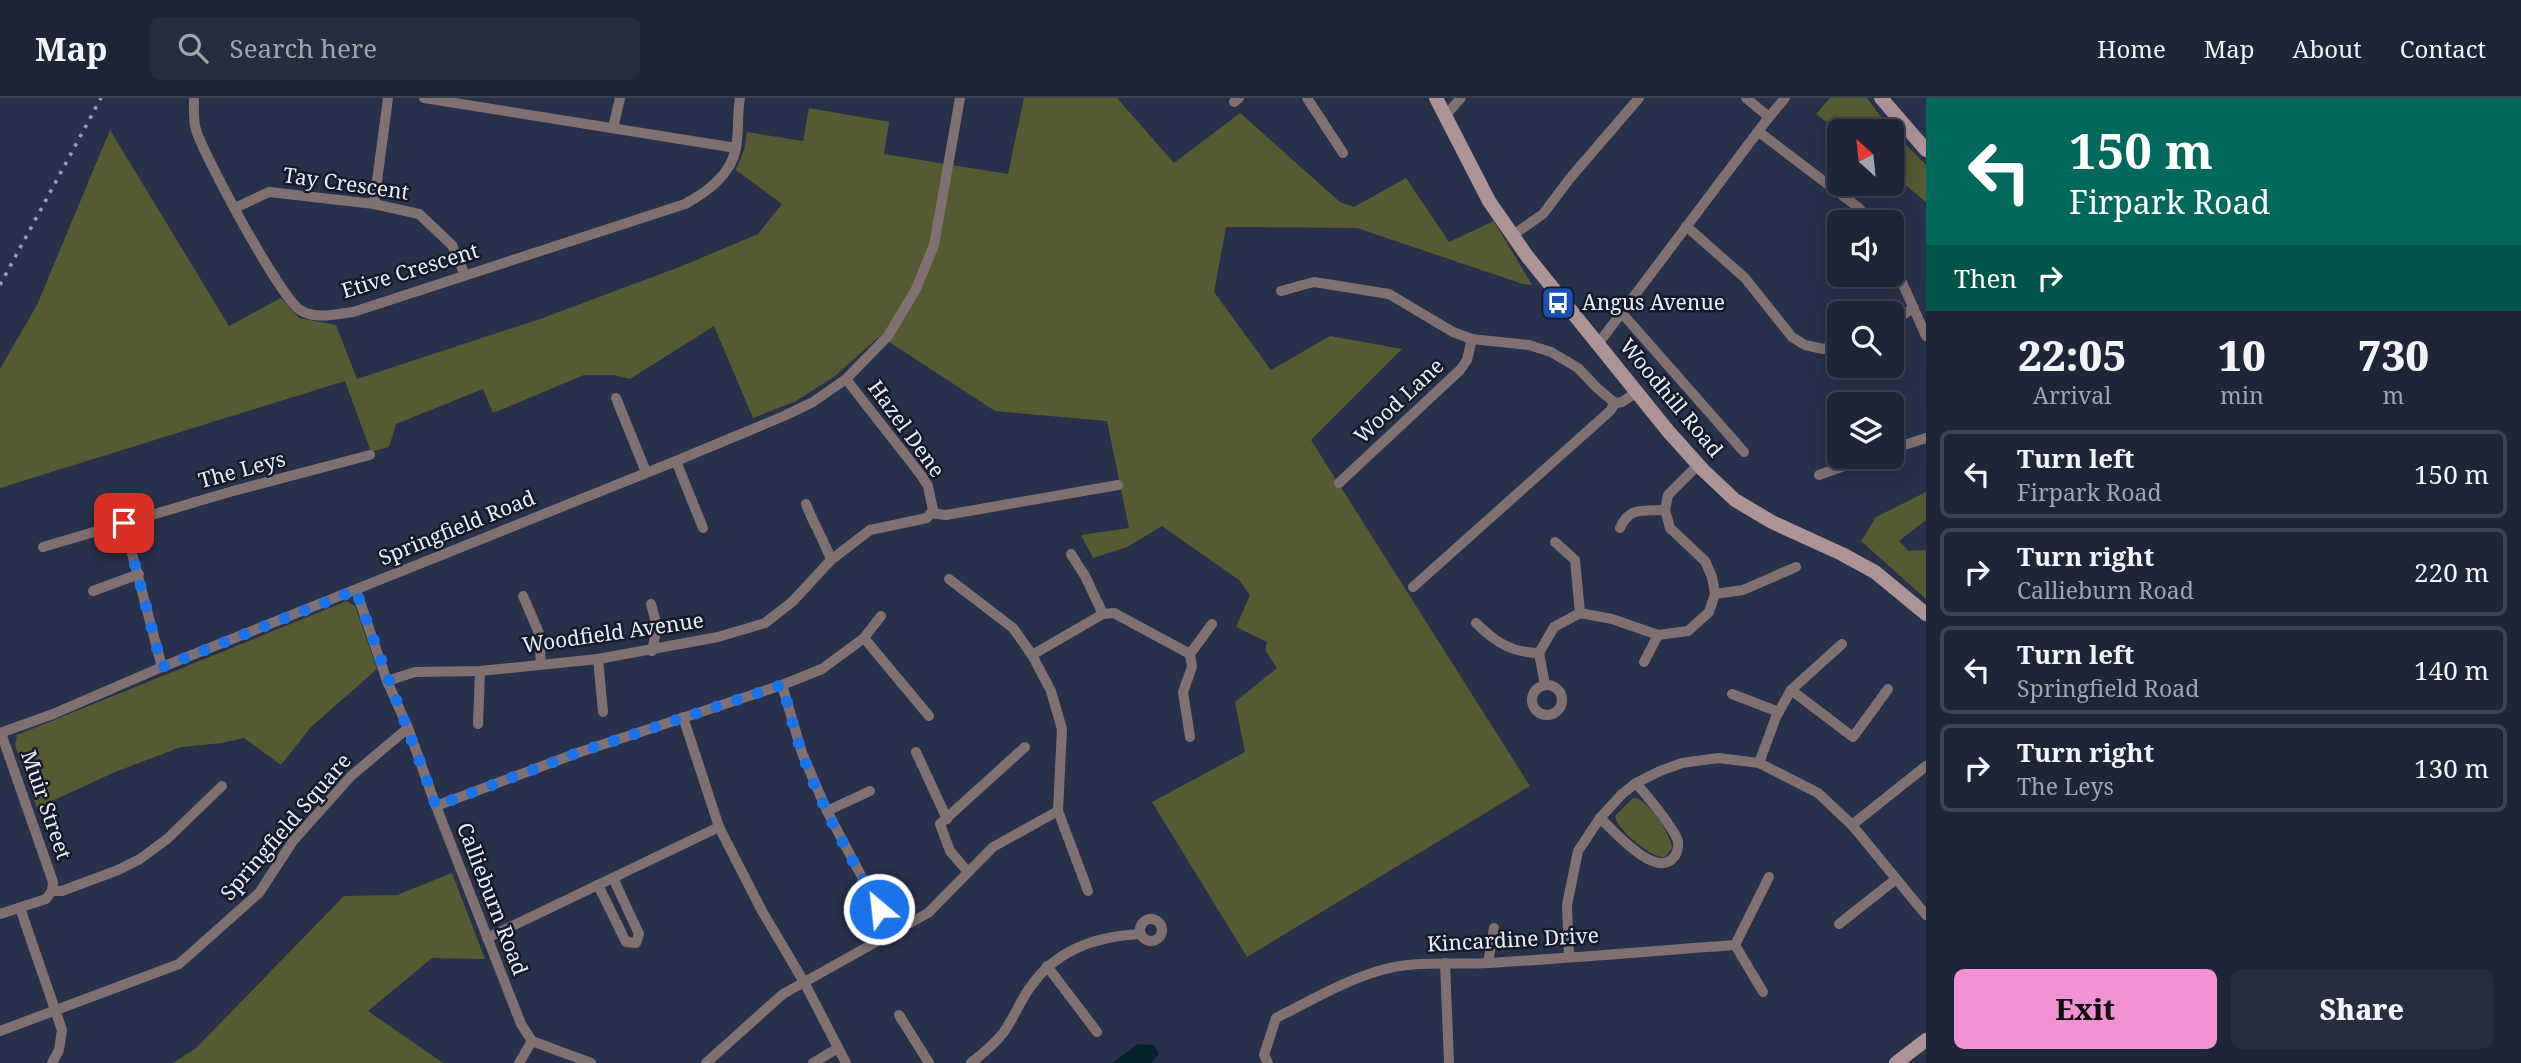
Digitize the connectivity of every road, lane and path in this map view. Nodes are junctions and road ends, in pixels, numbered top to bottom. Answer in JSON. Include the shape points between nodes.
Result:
{"nodes":[{"id":1,"x":194,"y":98,"type":"edge"},
{"id":2,"x":388,"y":98,"type":"edge"},
{"id":3,"x":424,"y":98,"type":"edge"},
{"id":4,"x":620,"y":98,"type":"edge"},
{"id":5,"x":740,"y":98,"type":"edge"},
{"id":6,"x":960,"y":98,"type":"edge"},
{"id":7,"x":1307,"y":98,"type":"edge"},
{"id":8,"x":1436,"y":98,"type":"edge"},
{"id":9,"x":1461,"y":98,"type":"edge"},
{"id":10,"x":1639,"y":98,"type":"edge"},
{"id":11,"x":1746,"y":98,"type":"edge"},
{"id":12,"x":1785,"y":98,"type":"edge"},
{"id":13,"x":1881,"y":98,"type":"edge"},
{"id":14,"x":502,"y":103,"type":"edge"},
{"id":15,"x":1445,"y":116,"type":"junction"},
{"id":16,"x":1769,"y":117,"type":"junction"},
{"id":17,"x":612,"y":128,"type":"junction"},
{"id":18,"x":1759,"y":132,"type":"junction"},
{"id":19,"x":736,"y":148,"type":"junction"},
{"id":20,"x":1926,"y":150,"type":"edge"},
{"id":21,"x":1343,"y":153,"type":"dead end"},
{"id":22,"x":374,"y":204,"type":"junction"},
{"id":23,"x":235,"y":208,"type":"junction"},
{"id":24,"x":1861,"y":210,"type":"edge"},
{"id":25,"x":1686,"y":226,"type":"junction"},
{"id":26,"x":1513,"y":235,"type":"junction"},
{"id":27,"x":465,"y":275,"type":"junction"},
{"id":28,"x":1904,"y":287,"type":"edge"},
{"id":29,"x":1281,"y":291,"type":"dead end"},
{"id":30,"x":1914,"y":309,"type":"junction"},
{"id":31,"x":1621,"y":313,"type":"junction"},
{"id":32,"x":1904,"y":314,"type":"edge"},
{"id":33,"x":1926,"y":336,"type":"edge"},
{"id":34,"x":1472,"y":339,"type":"junction"},
{"id":35,"x":1598,"y":344,"type":"junction"},
{"id":36,"x":1827,"y":348,"type":"edge"},
{"id":37,"x":846,"y":379,"type":"junction"},
{"id":38,"x":1637,"y":392,"type":"junction"},
{"id":39,"x":616,"y":398,"type":"dead end"},
{"id":40,"x":1615,"y":403,"type":"junction"},
{"id":41,"x":1926,"y":438,"type":"edge"},
{"id":42,"x":1904,"y":445,"type":"edge"},
{"id":43,"x":1744,"y":452,"type":"dead end"},
{"id":44,"x":370,"y":456,"type":"dead end"},
{"id":45,"x":676,"y":461,"type":"junction"},
{"id":46,"x":1698,"y":465,"type":"junction"},
{"id":47,"x":1836,"y":469,"type":"edge"},
{"id":48,"x":646,"y":472,"type":"junction"},
{"id":49,"x":1819,"y":475,"type":"dead end"},
{"id":50,"x":1339,"y":483,"type":"dead end"},
{"id":51,"x":1118,"y":485,"type":"dead end"},
{"id":52,"x":806,"y":504,"type":"dead end"},
{"id":53,"x":931,"y":508,"type":"junction"},
{"id":54,"x":1665,"y":510,"type":"junction"},
{"id":55,"x":124,"y":523,"type":"junction"},
{"id":56,"x":703,"y":528,"type":"dead end"},
{"id":57,"x":1620,"y":528,"type":"dead end"},
{"id":58,"x":1555,"y":542,"type":"dead end"},
{"id":59,"x":43,"y":547,"type":"dead end"},
{"id":60,"x":1071,"y":554,"type":"dead end"},
{"id":61,"x":831,"y":560,"type":"junction"},
{"id":62,"x":1796,"y":567,"type":"dead end"},
{"id":63,"x":139,"y":574,"type":"junction"},
{"id":64,"x":948,"y":579,"type":"dead end"},
{"id":65,"x":1413,"y":587,"type":"dead end"},
{"id":66,"x":356,"y":590,"type":"junction"},
{"id":67,"x":93,"y":591,"type":"dead end"},
{"id":68,"x":1715,"y":594,"type":"junction"},
{"id":69,"x":523,"y":596,"type":"dead end"},
{"id":70,"x":651,"y":604,"type":"dead end"},
{"id":71,"x":1580,"y":613,"type":"junction"},
{"id":72,"x":1103,"y":614,"type":"junction"},
{"id":73,"x":1926,"y":614,"type":"edge"},
{"id":74,"x":881,"y":615,"type":"dead end"},
{"id":75,"x":1476,"y":623,"type":"dead end"},
{"id":76,"x":1212,"y":624,"type":"dead end"},
{"id":77,"x":1658,"y":635,"type":"junction"},
{"id":78,"x":864,"y":638,"type":"junction"},
{"id":79,"x":1842,"y":644,"type":"dead end"},
{"id":80,"x":652,"y":651,"type":"junction"},
{"id":81,"x":1539,"y":653,"type":"junction"},
{"id":82,"x":1032,"y":654,"type":"junction"},
{"id":83,"x":1190,"y":654,"type":"junction"},
{"id":84,"x":598,"y":659,"type":"junction"},
{"id":85,"x":1644,"y":662,"type":"dead end"},
{"id":86,"x":541,"y":664,"type":"junction"},
{"id":87,"x":162,"y":667,"type":"junction"},
{"id":88,"x":480,"y":671,"type":"junction"},
{"id":89,"x":387,"y":681,"type":"junction"},
{"id":90,"x":782,"y":685,"type":"junction"},
{"id":91,"x":1545,"y":685,"type":"dead end"},
{"id":92,"x":1888,"y":689,"type":"dead end"},
{"id":93,"x":1791,"y":690,"type":"junction"},
{"id":94,"x":1732,"y":694,"type":"dead end"},
{"id":95,"x":603,"y":712,"type":"dead end"},
{"id":96,"x":1779,"y":712,"type":"junction"},
{"id":97,"x":929,"y":716,"type":"dead end"},
{"id":98,"x":683,"y":717,"type":"junction"},
{"id":99,"x":478,"y":724,"type":"dead end"},
{"id":100,"x":408,"y":728,"type":"junction"},
{"id":101,"x":0,"y":733,"type":"edge"},
{"id":102,"x":1190,"y":737,"type":"dead end"},
{"id":103,"x":1025,"y":747,"type":"dead end"},
{"id":104,"x":916,"y":752,"type":"dead end"},
{"id":105,"x":1759,"y":763,"type":"junction"},
{"id":106,"x":1926,"y":767,"type":"edge"},
{"id":107,"x":1636,"y":783,"type":"junction"},
{"id":108,"x":222,"y":786,"type":"dead end"},
{"id":109,"x":870,"y":791,"type":"dead end"},
{"id":110,"x":436,"y":806,"type":"junction"},
{"id":111,"x":827,"y":811,"type":"junction"},
{"id":112,"x":1058,"y":811,"type":"junction"},
{"id":113,"x":1600,"y":818,"type":"junction"},
{"id":114,"x":947,"y":819,"type":"junction"},
{"id":115,"x":1852,"y":825,"type":"junction"},
{"id":116,"x":719,"y":827,"type":"junction"},
{"id":117,"x":968,"y":872,"type":"junction"},
{"id":118,"x":1769,"y":877,"type":"dead end"},
{"id":119,"x":613,"y":878,"type":"junction"},
{"id":120,"x":1896,"y":879,"type":"junction"},
{"id":121,"x":598,"y":885,"type":"junction"},
{"id":122,"x":52,"y":891,"type":"junction"},
{"id":123,"x":1088,"y":891,"type":"dead end"},
{"id":124,"x":20,"y":908,"type":"junction"},
{"id":125,"x":0,"y":912,"type":"edge"},
{"id":126,"x":1926,"y":915,"type":"edge"},
{"id":127,"x":1839,"y":924,"type":"dead end"},
{"id":128,"x":1494,"y":928,"type":"dead end"},
{"id":129,"x":1140,"y":933,"type":"dead end"},
{"id":130,"x":892,"y":934,"type":"junction"},
{"id":131,"x":487,"y":938,"type":"junction"},
{"id":132,"x":1735,"y":945,"type":"junction"},
{"id":133,"x":1569,"y":956,"type":"junction"},
{"id":134,"x":1445,"y":963,"type":"junction"},
{"id":135,"x":1488,"y":963,"type":"junction"},
{"id":136,"x":1047,"y":966,"type":"junction"},
{"id":137,"x":804,"y":982,"type":"junction"},
{"id":138,"x":1763,"y":992,"type":"dead end"},
{"id":139,"x":56,"y":1010,"type":"junction"},
{"id":140,"x":899,"y":1015,"type":"dead end"},
{"id":141,"x":0,"y":1031,"type":"edge"},
{"id":142,"x":1097,"y":1032,"type":"dead end"},
{"id":143,"x":1926,"y":1040,"type":"edge"},
{"id":144,"x":532,"y":1041,"type":"junction"},
{"id":145,"x":838,"y":1048,"type":"junction"},
{"id":146,"x":52,"y":1063,"type":"edge"},
{"id":147,"x":519,"y":1063,"type":"edge"},
{"id":148,"x":591,"y":1063,"type":"edge"},
{"id":149,"x":706,"y":1063,"type":"edge"},
{"id":150,"x":813,"y":1063,"type":"edge"},
{"id":151,"x":845,"y":1063,"type":"edge"},
{"id":152,"x":929,"y":1063,"type":"edge"},
{"id":153,"x":971,"y":1063,"type":"edge"},
{"id":154,"x":1268,"y":1063,"type":"edge"},
{"id":155,"x":1449,"y":1063,"type":"edge"},
{"id":156,"x":1896,"y":1063,"type":"edge"}],
"edges":[{"from":1,"to":23,"type":"street","name":"Etive Crescent","via":[[195,128]]},
{"from":2,"to":22,"type":"street"},
{"from":3,"to":14,"type":"street"},
{"from":4,"to":17,"type":"street"},
{"from":5,"to":19,"type":"street"},
{"from":6,"to":37,"type":"street","name":"Springfield Road","via":[[934,245],[916,289],[888,336]]},
{"from":7,"to":21,"type":"street"},
{"from":8,"to":15,"type":"street","name":"Woodhill Road"},
{"from":9,"to":15,"type":"street"},
{"from":10,"to":26,"type":"street","via":[[1543,214]]},
{"from":11,"to":16,"type":"street"},
{"from":12,"to":16,"type":"street"},
{"from":13,"to":20,"type":"street"},
{"from":14,"to":17,"type":"street"},
{"from":15,"to":26,"type":"street","name":"Woodhill Road","via":[[1489,201]]},
{"from":16,"to":18,"type":"street"},
{"from":17,"to":19,"type":"street"},
{"from":18,"to":24,"type":"street"},
{"from":18,"to":25,"type":"street"},
{"from":19,"to":27,"type":"street","name":"Etive Crescent","via":[[718,182],[685,204]]},
{"from":22,"to":23,"type":"street","name":"Tay Crescent","via":[[269,192]]},
{"from":22,"to":27,"type":"street","name":"Tay Crescent","via":[[419,214],[452,244]]},
{"from":23,"to":27,"type":"street","name":"Etive Crescent","via":[[281,287],[300,310],[319,316],[353,312]]},
{"from":25,"to":31,"type":"street"},
{"from":25,"to":36,"type":"street","via":[[1745,278],[1792,337],[1805,345]]},
{"from":26,"to":35,"type":"street","name":"Woodhill Road"},
{"from":28,"to":30,"type":"street"},
{"from":29,"to":34,"type":"street","via":[[1314,282],[1390,294]]},
{"from":30,"to":32,"type":"street"},
{"from":30,"to":33,"type":"street"},
{"from":31,"to":35,"type":"street"},
{"from":31,"to":43,"type":"street"},
{"from":34,"to":40,"type":"street","via":[[1552,352],[1578,368]]},
{"from":34,"to":50,"type":"street","name":"Wood Lane","via":[[1460,370]]},
{"from":35,"to":38,"type":"street","name":"Woodhill Road"},
{"from":37,"to":45,"type":"street","name":"Springfield Road","via":[[784,416]]},
{"from":37,"to":53,"type":"street","name":"Hazel Dene","via":[[929,486]]},
{"from":38,"to":40,"type":"street"},
{"from":38,"to":46,"type":"street","name":"Woodhill Road"},
{"from":39,"to":48,"type":"street"},
{"from":40,"to":65,"type":"street"},
{"from":41,"to":42,"type":"street"},
{"from":44,"to":55,"type":"street","name":"The Leys"},
{"from":45,"to":48,"type":"street","name":"Springfield Road"},
{"from":45,"to":56,"type":"street"},
{"from":46,"to":54,"type":"street","via":[[1668,495]]},
{"from":46,"to":73,"type":"street","name":"Woodhill Road","via":[[1735,500],[1875,572]]},
{"from":47,"to":49,"type":"street"},
{"from":48,"to":66,"type":"street","name":"Springfield Road"},
{"from":51,"to":53,"type":"street","name":"Woodfield Avenue","via":[[946,515]]},
{"from":52,"to":61,"type":"street"},
{"from":53,"to":61,"type":"street","name":"Woodfield Avenue","via":[[927,518],[870,530]]},
{"from":54,"to":57,"type":"street","via":[[1634,512]]},
{"from":54,"to":68,"type":"street","via":[[1670,528],[1705,562]]},
{"from":55,"to":59,"type":"street","name":"The Leys"},
{"from":55,"to":63,"type":"street"},
{"from":58,"to":71,"type":"street","via":[[1575,560]]},
{"from":60,"to":72,"type":"street"},
{"from":61,"to":80,"type":"street","name":"Woodfield Avenue","via":[[765,623]]},
{"from":62,"to":68,"type":"street","via":[[1743,590]]},
{"from":63,"to":67,"type":"street"},
{"from":63,"to":87,"type":"street"},
{"from":64,"to":82,"type":"street","via":[[1013,628]]},
{"from":66,"to":87,"type":"street","name":"Springfield Road"},
{"from":66,"to":89,"type":"street","name":"Callieburn Road"},
{"from":68,"to":77,"type":"street","via":[[1709,612],[1688,631]]},
{"from":69,"to":86,"type":"street","via":[[539,633]]},
{"from":70,"to":80,"type":"street","via":[[657,627]]},
{"from":71,"to":77,"type":"street"},
{"from":71,"to":81,"type":"street","via":[[1554,627]]},
{"from":72,"to":82,"type":"street"},
{"from":72,"to":83,"type":"street","via":[[1114,613]]},
{"from":74,"to":78,"type":"street"},
{"from":75,"to":81,"type":"street","via":[[1495,642],[1522,653]]},
{"from":76,"to":83,"type":"street"},
{"from":77,"to":85,"type":"street"},
{"from":78,"to":90,"type":"street","via":[[822,669]]},
{"from":78,"to":97,"type":"street"},
{"from":79,"to":93,"type":"street"},
{"from":80,"to":84,"type":"street","name":"Woodfield Avenue"},
{"from":81,"to":91,"type":"street"},
{"from":82,"to":112,"type":"street","via":[[1051,691],[1062,729]]},
{"from":83,"to":102,"type":"street","via":[[1192,667],[1183,692]]},
{"from":84,"to":86,"type":"street","name":"Woodfield Avenue"},
{"from":84,"to":95,"type":"street"},
{"from":86,"to":88,"type":"street","name":"Woodfield Avenue"},
{"from":87,"to":101,"type":"street","name":"Springfield Road"},
{"from":88,"to":89,"type":"street","name":"Woodfield Avenue","via":[[415,672]]},
{"from":88,"to":99,"type":"street"},
{"from":89,"to":100,"type":"street","name":"Callieburn Road"},
{"from":90,"to":98,"type":"street"},
{"from":90,"to":111,"type":"street","via":[[802,753]]},
{"from":92,"to":93,"type":"street","via":[[1853,737]]},
{"from":93,"to":96,"type":"street"},
{"from":94,"to":96,"type":"street"},
{"from":96,"to":105,"type":"street"},
{"from":98,"to":110,"type":"street"},
{"from":98,"to":116,"type":"street"},
{"from":100,"to":110,"type":"street","name":"Callieburn Road"},
{"from":100,"to":139,"type":"street","name":"Springfield Square","via":[[351,776],[293,841],[259,893],[193,953],[179,964]]},
{"from":101,"to":122,"type":"street","name":"Muir Street","via":[[53,882]]},
{"from":103,"to":114,"type":"street"},
{"from":104,"to":114,"type":"street"},
{"from":105,"to":107,"type":"street","via":[[1718,758],[1682,763]]},
{"from":105,"to":115,"type":"street","via":[[1818,793]]},
{"from":106,"to":115,"type":"street"},
{"from":107,"to":113,"type":"street"},
{"from":107,"to":113,"type":"street","via":[[1678,842],[1674,858],[1665,864],[1653,863]]},
{"from":108,"to":122,"type":"street","via":[[140,859]]},
{"from":109,"to":111,"type":"street"},
{"from":110,"to":131,"type":"street","name":"Callieburn Road"},
{"from":111,"to":130,"type":"street"},
{"from":112,"to":117,"type":"street","via":[[993,847]]},
{"from":112,"to":123,"type":"street"},
{"from":113,"to":133,"type":"street","via":[[1578,851],[1567,905]]},
{"from":114,"to":117,"type":"street","via":[[940,824],[950,851]]},
{"from":115,"to":120,"type":"street"},
{"from":116,"to":119,"type":"street"},
{"from":116,"to":137,"type":"street"},
{"from":117,"to":130,"type":"street","via":[[928,913]]},
{"from":118,"to":132,"type":"street"},
{"from":119,"to":121,"type":"street"},
{"from":119,"to":121,"type":"street","via":[[639,934],[636,943],[626,942]]},
{"from":120,"to":126,"type":"street"},
{"from":120,"to":127,"type":"street"},
{"from":121,"to":131,"type":"street"},
{"from":122,"to":124,"type":"street","via":[[46,899]]},
{"from":124,"to":125,"type":"street"},
{"from":124,"to":139,"type":"street"},
{"from":128,"to":135,"type":"street"},
{"from":129,"to":136,"type":"street","via":[[1102,937]]},
{"from":130,"to":137,"type":"street"},
{"from":131,"to":144,"type":"street","name":"Callieburn Road"},
{"from":132,"to":133,"type":"street","name":"Kincardine Drive"},
{"from":132,"to":138,"type":"street"},
{"from":133,"to":135,"type":"street","name":"Kincardine Drive"},
{"from":134,"to":135,"type":"street","name":"Kincardine Drive"},
{"from":134,"to":154,"type":"street","name":"Kincardine Drive","via":[[1377,971],[1321,993],[1276,1018],[1264,1055]]},
{"from":134,"to":155,"type":"street"},
{"from":136,"to":142,"type":"street"},
{"from":136,"to":153,"type":"street","via":[[1002,1034]]},
{"from":137,"to":145,"type":"street"},
{"from":137,"to":149,"type":"street","via":[[783,994]]},
{"from":139,"to":141,"type":"street","name":"Springfield Square"},
{"from":139,"to":146,"type":"street","via":[[62,1030]]},
{"from":140,"to":152,"type":"street"},
{"from":143,"to":156,"type":"street"},
{"from":144,"to":147,"type":"street"},
{"from":144,"to":148,"type":"street"},
{"from":145,"to":150,"type":"street"},
{"from":145,"to":151,"type":"street"}]}
